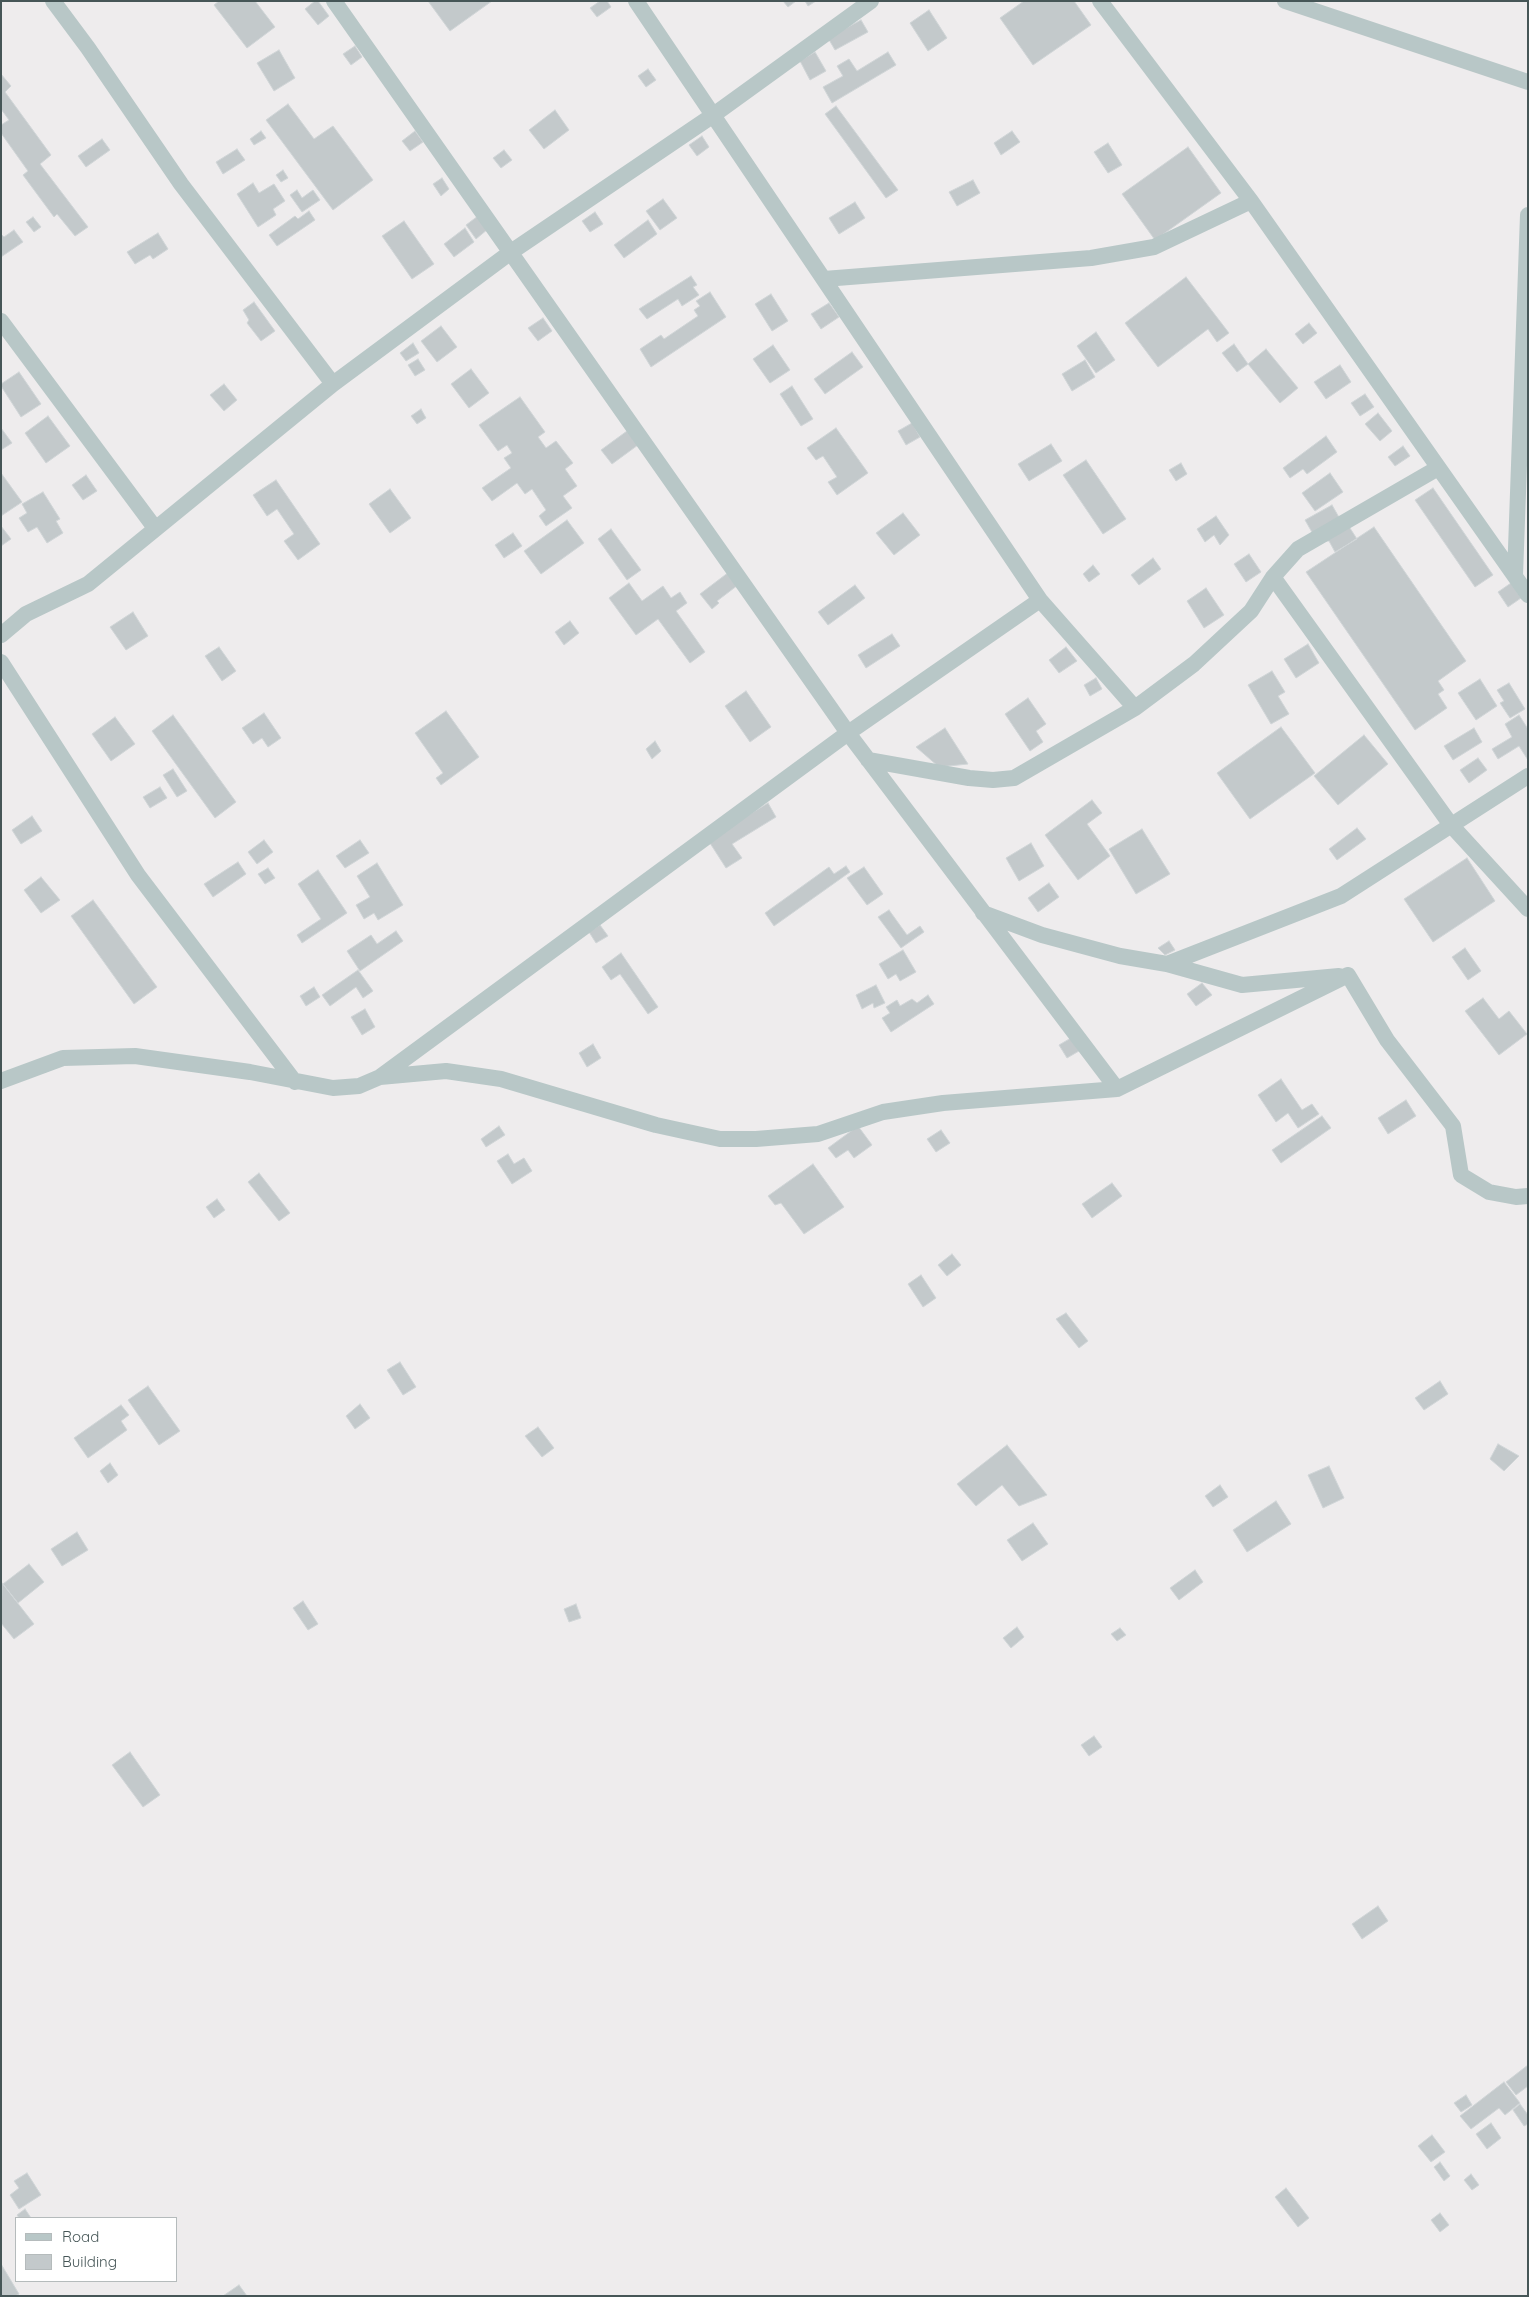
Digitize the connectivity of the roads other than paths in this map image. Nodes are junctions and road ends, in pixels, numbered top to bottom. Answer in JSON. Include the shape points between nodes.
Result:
{"nodes":[{"id":1,"x":53,"y":1,"type":"edge"},
{"id":2,"x":334,"y":1,"type":"edge"},
{"id":3,"x":636,"y":1,"type":"edge"},
{"id":4,"x":872,"y":1,"type":"edge"},
{"id":5,"x":1100,"y":1,"type":"edge"},
{"id":6,"x":1285,"y":1,"type":"edge"},
{"id":7,"x":1528,"y":82,"type":"edge"},
{"id":8,"x":712,"y":116,"type":"junction"},
{"id":9,"x":1251,"y":201,"type":"junction"},
{"id":10,"x":1528,"y":215,"type":"edge"},
{"id":11,"x":511,"y":252,"type":"junction"},
{"id":12,"x":824,"y":279,"type":"junction"},
{"id":13,"x":1,"y":321,"type":"edge"},
{"id":14,"x":1526,"y":332,"type":"edge"},
{"id":15,"x":333,"y":384,"type":"junction"},
{"id":16,"x":1438,"y":468,"type":"junction"},
{"id":17,"x":155,"y":528,"type":"junction"},
{"id":18,"x":1515,"y":576,"type":"junction"},
{"id":19,"x":1273,"y":577,"type":"junction"},
{"id":20,"x":1528,"y":595,"type":"edge"},
{"id":21,"x":1040,"y":600,"type":"junction"},
{"id":22,"x":1,"y":635,"type":"edge"},
{"id":23,"x":1,"y":662,"type":"edge"},
{"id":24,"x":1135,"y":708,"type":"junction"},
{"id":25,"x":848,"y":733,"type":"junction"},
{"id":26,"x":868,"y":760,"type":"junction"},
{"id":27,"x":1528,"y":776,"type":"edge"},
{"id":28,"x":1451,"y":825,"type":"junction"},
{"id":29,"x":1528,"y":909,"type":"edge"},
{"id":30,"x":983,"y":914,"type":"junction"},
{"id":31,"x":1167,"y":964,"type":"junction"},
{"id":32,"x":1348,"y":975,"type":"junction"},
{"id":33,"x":380,"y":1076,"type":"junction"},
{"id":34,"x":1,"y":1081,"type":"edge"},
{"id":35,"x":295,"y":1082,"type":"junction"},
{"id":36,"x":1117,"y":1089,"type":"junction"},
{"id":37,"x":1528,"y":1196,"type":"edge"}],
"edges":[{"from":1,"to":15,"type":"street","via":[[182,184]]},
{"from":2,"to":11,"type":"street"},
{"from":3,"to":8,"type":"street"},
{"from":4,"to":8,"type":"street"},
{"from":5,"to":9,"type":"street"},
{"from":6,"to":7,"type":"street"},
{"from":8,"to":11,"type":"street"},
{"from":8,"to":12,"type":"street"},
{"from":9,"to":12,"type":"street","via":[[1154,247],[1091,258]]},
{"from":9,"to":16,"type":"street"},
{"from":10,"to":14,"type":"street"},
{"from":11,"to":15,"type":"street"},
{"from":11,"to":25,"type":"street"},
{"from":12,"to":21,"type":"street"},
{"from":13,"to":17,"type":"street"},
{"from":14,"to":18,"type":"street"},
{"from":15,"to":17,"type":"street"},
{"from":16,"to":18,"type":"street"},
{"from":16,"to":19,"type":"street","via":[[1298,549]]},
{"from":17,"to":22,"type":"street","via":[[88,584],[26,614]]},
{"from":18,"to":20,"type":"street"},
{"from":19,"to":24,"type":"street","via":[[1251,611],[1194,664]]},
{"from":19,"to":28,"type":"street"},
{"from":21,"to":24,"type":"street"},
{"from":21,"to":25,"type":"street"},
{"from":23,"to":35,"type":"street","via":[[138,875]]},
{"from":24,"to":26,"type":"street","via":[[1014,778],[969,778]]},
{"from":25,"to":26,"type":"street"},
{"from":25,"to":33,"type":"street"},
{"from":26,"to":30,"type":"street"},
{"from":27,"to":28,"type":"street"},
{"from":28,"to":29,"type":"street"},
{"from":28,"to":31,"type":"street","via":[[1341,896]]},
{"from":30,"to":31,"type":"street","via":[[1042,935],[1120,956]]},
{"from":30,"to":36,"type":"street"},
{"from":31,"to":32,"type":"street","via":[[1242,985]]},
{"from":32,"to":36,"type":"street"},
{"from":32,"to":37,"type":"street","via":[[1387,1040],[1453,1126],[1460,1175],[1489,1192]]},
{"from":33,"to":35,"type":"street","via":[[359,1086],[333,1088]]},
{"from":33,"to":36,"type":"street","via":[[446,1071],[501,1079],[656,1125],[720,1139],[818,1134],[884,1112],[943,1103]]},
{"from":34,"to":35,"type":"street","via":[[62,1058],[135,1056],[250,1072]]}]}
